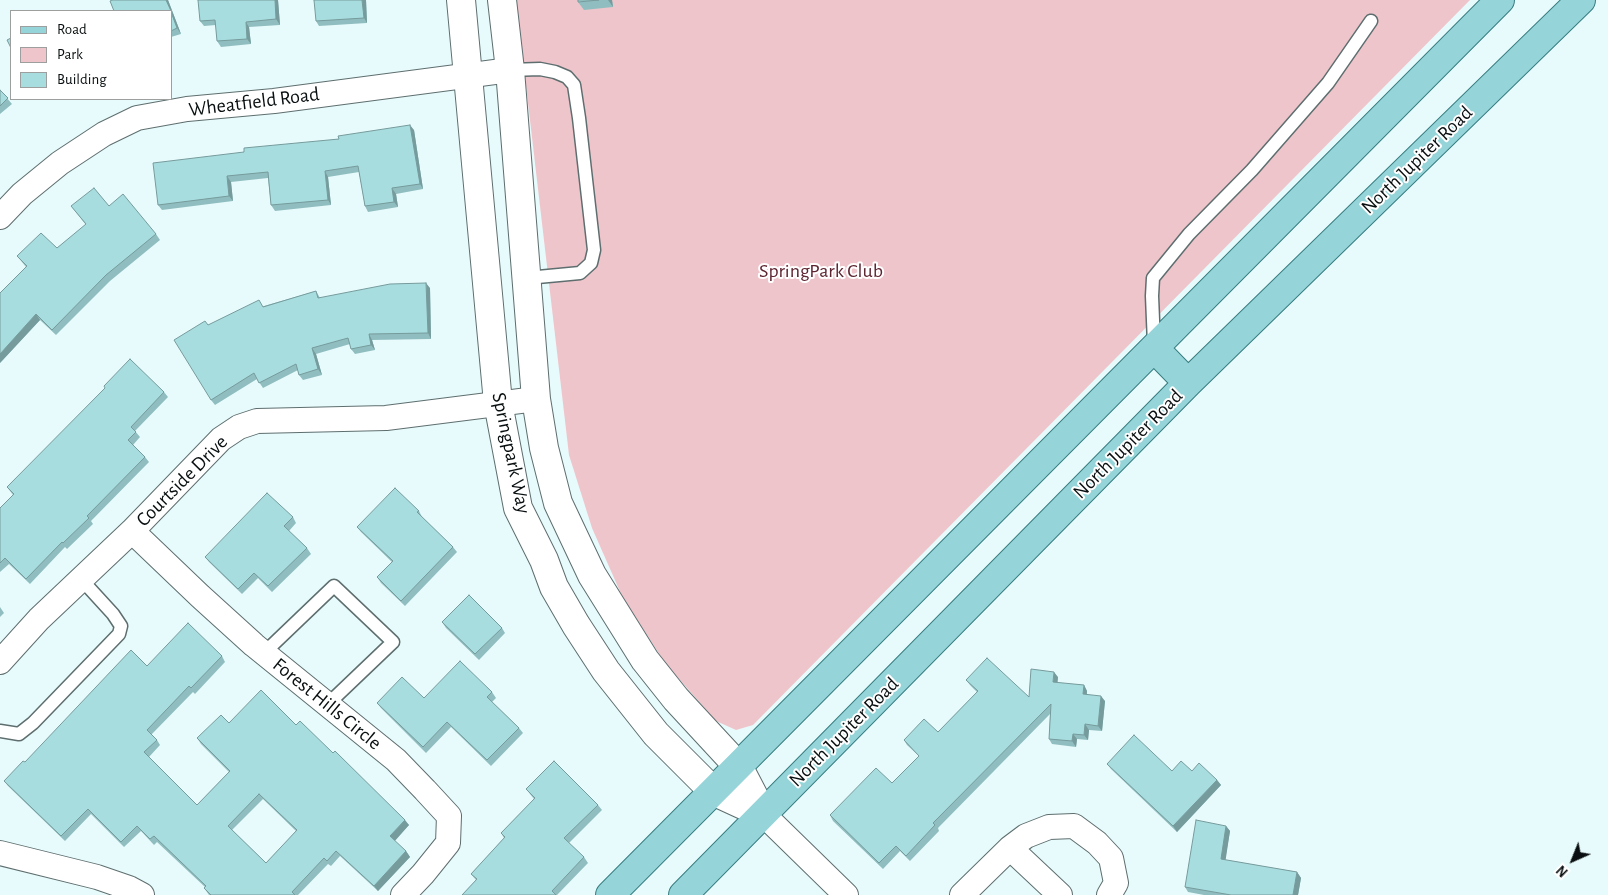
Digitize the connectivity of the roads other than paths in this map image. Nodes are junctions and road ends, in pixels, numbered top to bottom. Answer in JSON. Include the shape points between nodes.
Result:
{"nodes":[{"id":1,"x":461,"y":0,"type":"edge"},
{"id":2,"x":502,"y":0,"type":"edge"},
{"id":3,"x":1500,"y":0,"type":"edge"},
{"id":4,"x":1581,"y":0,"type":"edge"},
{"id":5,"x":1371,"y":21,"type":"dead end"},
{"id":6,"x":510,"y":70,"type":"junction"},
{"id":7,"x":469,"y":75,"type":"junction"},
{"id":8,"x":0,"y":217,"type":"edge"},
{"id":9,"x":527,"y":278,"type":"junction"},
{"id":10,"x":1155,"y":349,"type":"junction"},
{"id":11,"x":1188,"y":382,"type":"junction"},
{"id":12,"x":536,"y":399,"type":"junction"},
{"id":13,"x":498,"y":403,"type":"junction"},
{"id":14,"x":132,"y":530,"type":"junction"},
{"id":15,"x":81,"y":579,"type":"junction"},
{"id":16,"x":264,"y":652,"type":"junction"},
{"id":17,"x":0,"y":662,"type":"edge"},
{"id":18,"x":328,"y":704,"type":"junction"},
{"id":19,"x":0,"y":731,"type":"edge"},
{"id":20,"x":738,"y":766,"type":"junction"},
{"id":21,"x":713,"y":792,"type":"junction"},
{"id":22,"x":763,"y":814,"type":"junction"},
{"id":23,"x":1010,"y":848,"type":"junction"},
{"id":24,"x":0,"y":853,"type":"edge"},
{"id":25,"x":142,"y":895,"type":"edge"},
{"id":26,"x":402,"y":895,"type":"edge"},
{"id":27,"x":610,"y":895,"type":"edge"},
{"id":28,"x":683,"y":895,"type":"edge"},
{"id":29,"x":846,"y":895,"type":"edge"},
{"id":30,"x":962,"y":895,"type":"edge"},
{"id":31,"x":1060,"y":895,"type":"edge"},
{"id":32,"x":1109,"y":895,"type":"edge"}],
"edges":[{"from":1,"to":7,"type":"street","name":"Springpark Way"},
{"from":2,"to":6,"type":"street","name":"Springpark Way"},
{"from":3,"to":10,"type":"main road"},
{"from":4,"to":11,"type":"main road","name":"North Jupiter Road"},
{"from":5,"to":10,"type":"lane","via":[[1328,83],[1252,170],[1189,234],[1154,278]]},
{"from":6,"to":7,"type":"street","name":"Wheatfield Road"},
{"from":6,"to":9,"type":"street","name":"Springpark Way"},
{"from":6,"to":9,"type":"lane","via":[[555,72],[567,77],[574,85],[594,250],[591,263],[580,273]]},
{"from":7,"to":8,"type":"street","name":"Wheatfield Road","via":[[187,109],[137,118],[104,134],[60,163]]},
{"from":7,"to":13,"type":"street","name":"Springpark Way"},
{"from":9,"to":12,"type":"street","name":"Springpark Way"},
{"from":10,"to":11,"type":"main road"},
{"from":10,"to":20,"type":"main road"},
{"from":11,"to":22,"type":"main road","name":"North Jupiter Road"},
{"from":12,"to":13,"type":"street","name":"Courtside Drive"},
{"from":12,"to":20,"type":"street","name":"Springpark Way","via":[[558,504],[592,575],[645,660]]},
{"from":13,"to":14,"type":"street","name":"Courtside Drive","via":[[386,418],[257,421],[239,427],[221,439]]},
{"from":13,"to":21,"type":"street","name":"Springpark Way","via":[[518,508],[558,594],[606,671],[656,734]]},
{"from":14,"to":15,"type":"street","name":"Courtside Drive"},
{"from":14,"to":16,"type":"street","name":"Forest Hills Circle"},
{"from":15,"to":17,"type":"street","name":"Courtside Drive"},
{"from":15,"to":19,"type":"lane","via":[[113,614],[121,626],[119,634],[33,723],[19,734]]},
{"from":16,"to":18,"type":"street","name":"Forest Hills Circle"},
{"from":16,"to":18,"type":"lane","via":[[334,586],[394,642]]},
{"from":18,"to":26,"type":"street","name":"Forest Hills Circle","via":[[396,760],[449,816],[448,843]]},
{"from":20,"to":21,"type":"main road"},
{"from":20,"to":22,"type":"street","name":"Springpark Way"},
{"from":21,"to":22,"type":"street","name":"Springpark Way"},
{"from":21,"to":27,"type":"main road"},
{"from":22,"to":28,"type":"main road","name":"North Jupiter Road"},
{"from":22,"to":29,"type":"street","name":"Springpark Way"},
{"from":23,"to":30,"type":"street"},
{"from":23,"to":31,"type":"street"},
{"from":23,"to":32,"type":"street","via":[[1026,836],[1049,827],[1074,826],[1111,858],[1116,883]]},
{"from":24,"to":25,"type":"street","via":[[97,877]]}]}
